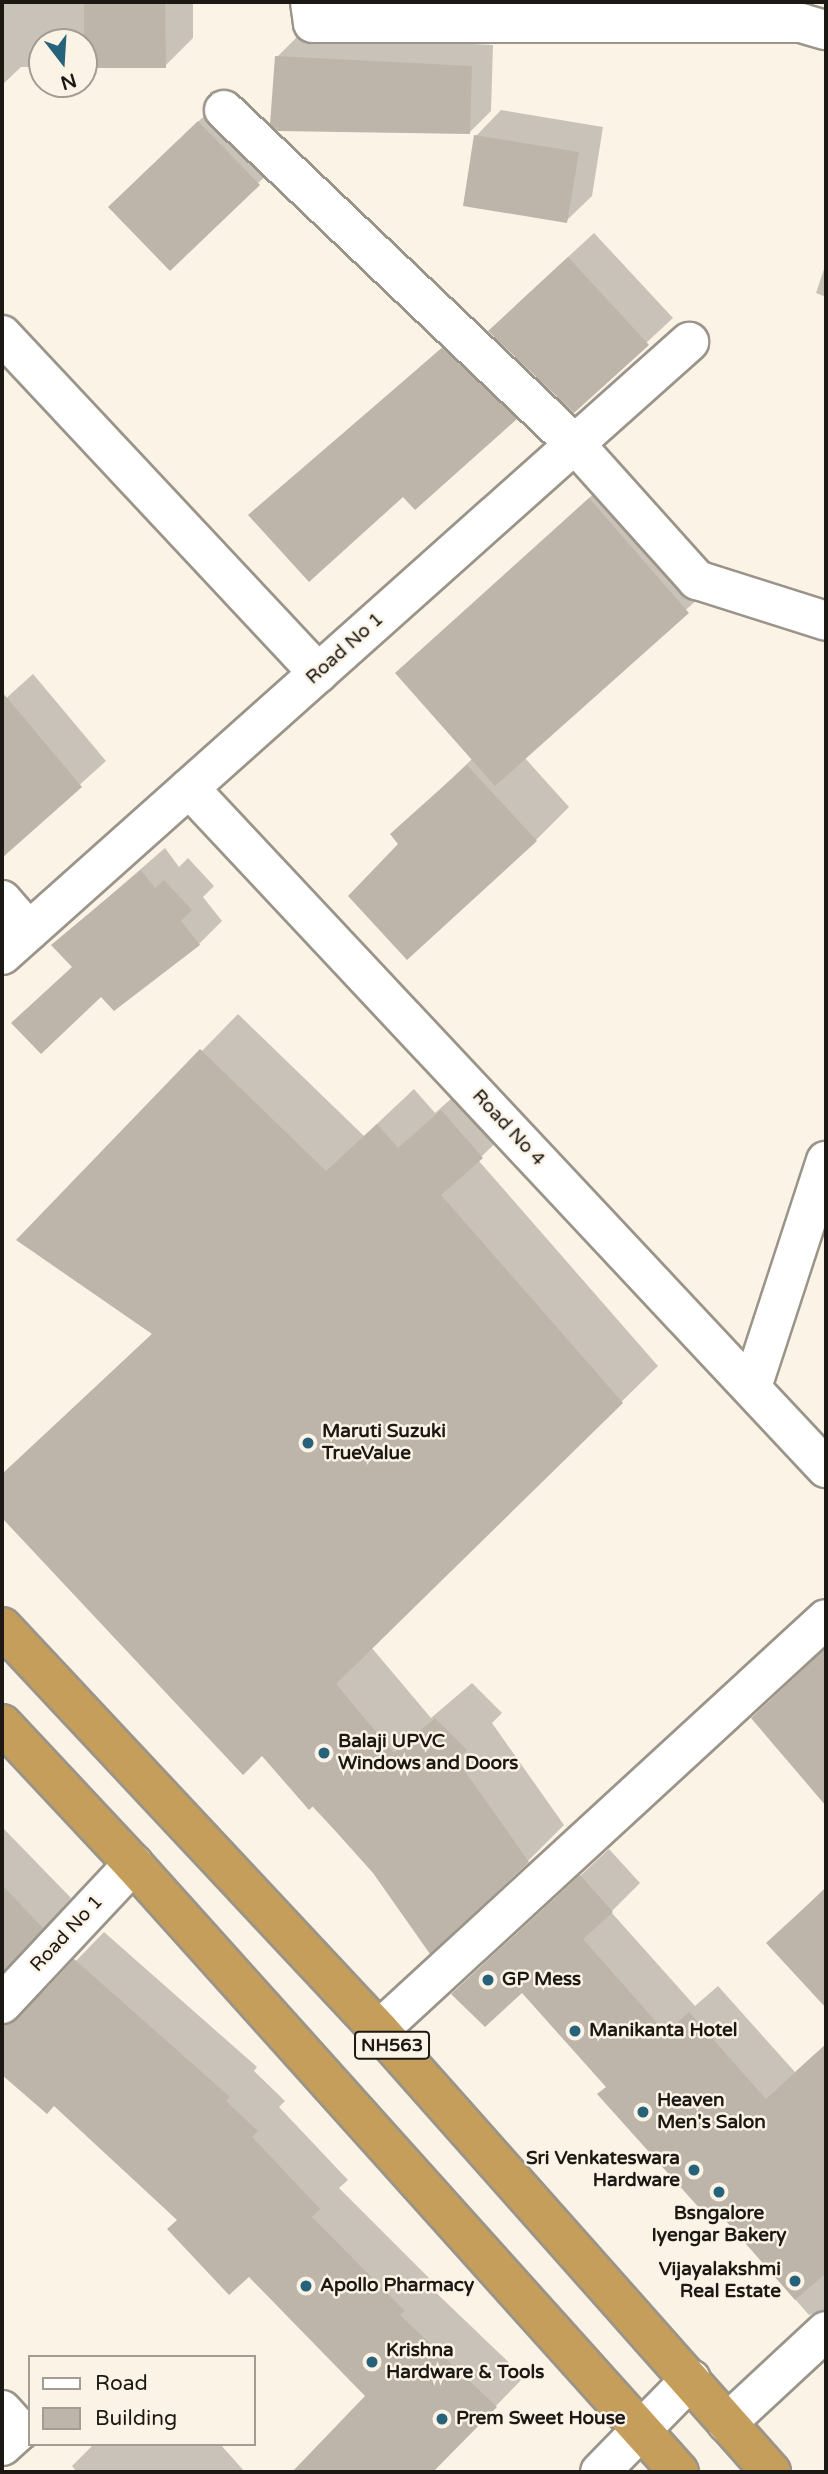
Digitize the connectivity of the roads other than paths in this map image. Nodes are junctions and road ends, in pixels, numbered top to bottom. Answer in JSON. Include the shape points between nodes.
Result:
{"nodes":[{"id":1,"x":310,"y":2,"type":"edge"},
{"id":2,"x":826,"y":30,"type":"edge"},
{"id":3,"x":224,"y":110,"type":"dead end"},
{"id":4,"x":2,"y":335,"type":"edge"},
{"id":5,"x":689,"y":342,"type":"dead end"},
{"id":6,"x":575,"y":444,"type":"junction"},
{"id":7,"x":826,"y":621,"type":"edge"},
{"id":8,"x":318,"y":673,"type":"junction"},
{"id":9,"x":189,"y":788,"type":"junction"},
{"id":10,"x":2,"y":900,"type":"edge"},
{"id":11,"x":16,"y":943,"type":"edge"},
{"id":12,"x":826,"y":1161,"type":"edge"},
{"id":13,"x":752,"y":1387,"type":"junction"},
{"id":14,"x":826,"y":1468,"type":"edge"},
{"id":15,"x":826,"y":1619,"type":"edge"},
{"id":16,"x":2,"y":1627,"type":"edge"},
{"id":17,"x":6,"y":1737,"type":"edge"},
{"id":18,"x":133,"y":1864,"type":"junction"},
{"id":19,"x":2,"y":2004,"type":"edge"},
{"id":20,"x":379,"y":2030,"type":"junction"},
{"id":21,"x":826,"y":2331,"type":"edge"},
{"id":22,"x":691,"y":2379,"type":"junction"},
{"id":23,"x":2,"y":2410,"type":"edge"},
{"id":24,"x":727,"y":2423,"type":"junction"},
{"id":25,"x":641,"y":2429,"type":"junction"},
{"id":26,"x":2,"y":2446,"type":"edge"},
{"id":27,"x":600,"y":2472,"type":"edge"},
{"id":28,"x":679,"y":2472,"type":"edge"},
{"id":29,"x":771,"y":2472,"type":"edge"}],
"edges":[{"from":1,"to":2,"type":"street","via":[[313,23],[801,23]]},
{"from":3,"to":6,"type":"street"},
{"from":4,"to":8,"type":"street"},
{"from":5,"to":6,"type":"street","name":"Road No 1"},
{"from":6,"to":7,"type":"street","via":[[697,580]]},
{"from":6,"to":8,"type":"street","name":"Road No 1"},
{"from":8,"to":9,"type":"street","name":"Road No 1"},
{"from":9,"to":11,"type":"street","name":"Road No 1"},
{"from":9,"to":13,"type":"street","name":"Road No 4"},
{"from":10,"to":11,"type":"street"},
{"from":12,"to":13,"type":"street"},
{"from":13,"to":14,"type":"street","name":"Road No 4"},
{"from":15,"to":20,"type":"street"},
{"from":16,"to":20,"type":"highway","number":"NH563"},
{"from":17,"to":18,"type":"highway"},
{"from":18,"to":19,"type":"street","name":"Road No 1"},
{"from":18,"to":25,"type":"highway"},
{"from":20,"to":22,"type":"highway","number":"NH563"},
{"from":21,"to":24,"type":"street"},
{"from":22,"to":24,"type":"highway","number":"NH563"},
{"from":22,"to":25,"type":"street"},
{"from":23,"to":26,"type":"street","via":[[19,2430]]},
{"from":24,"to":29,"type":"highway","number":"NH563"},
{"from":25,"to":27,"type":"street"},
{"from":25,"to":28,"type":"highway"}]}
